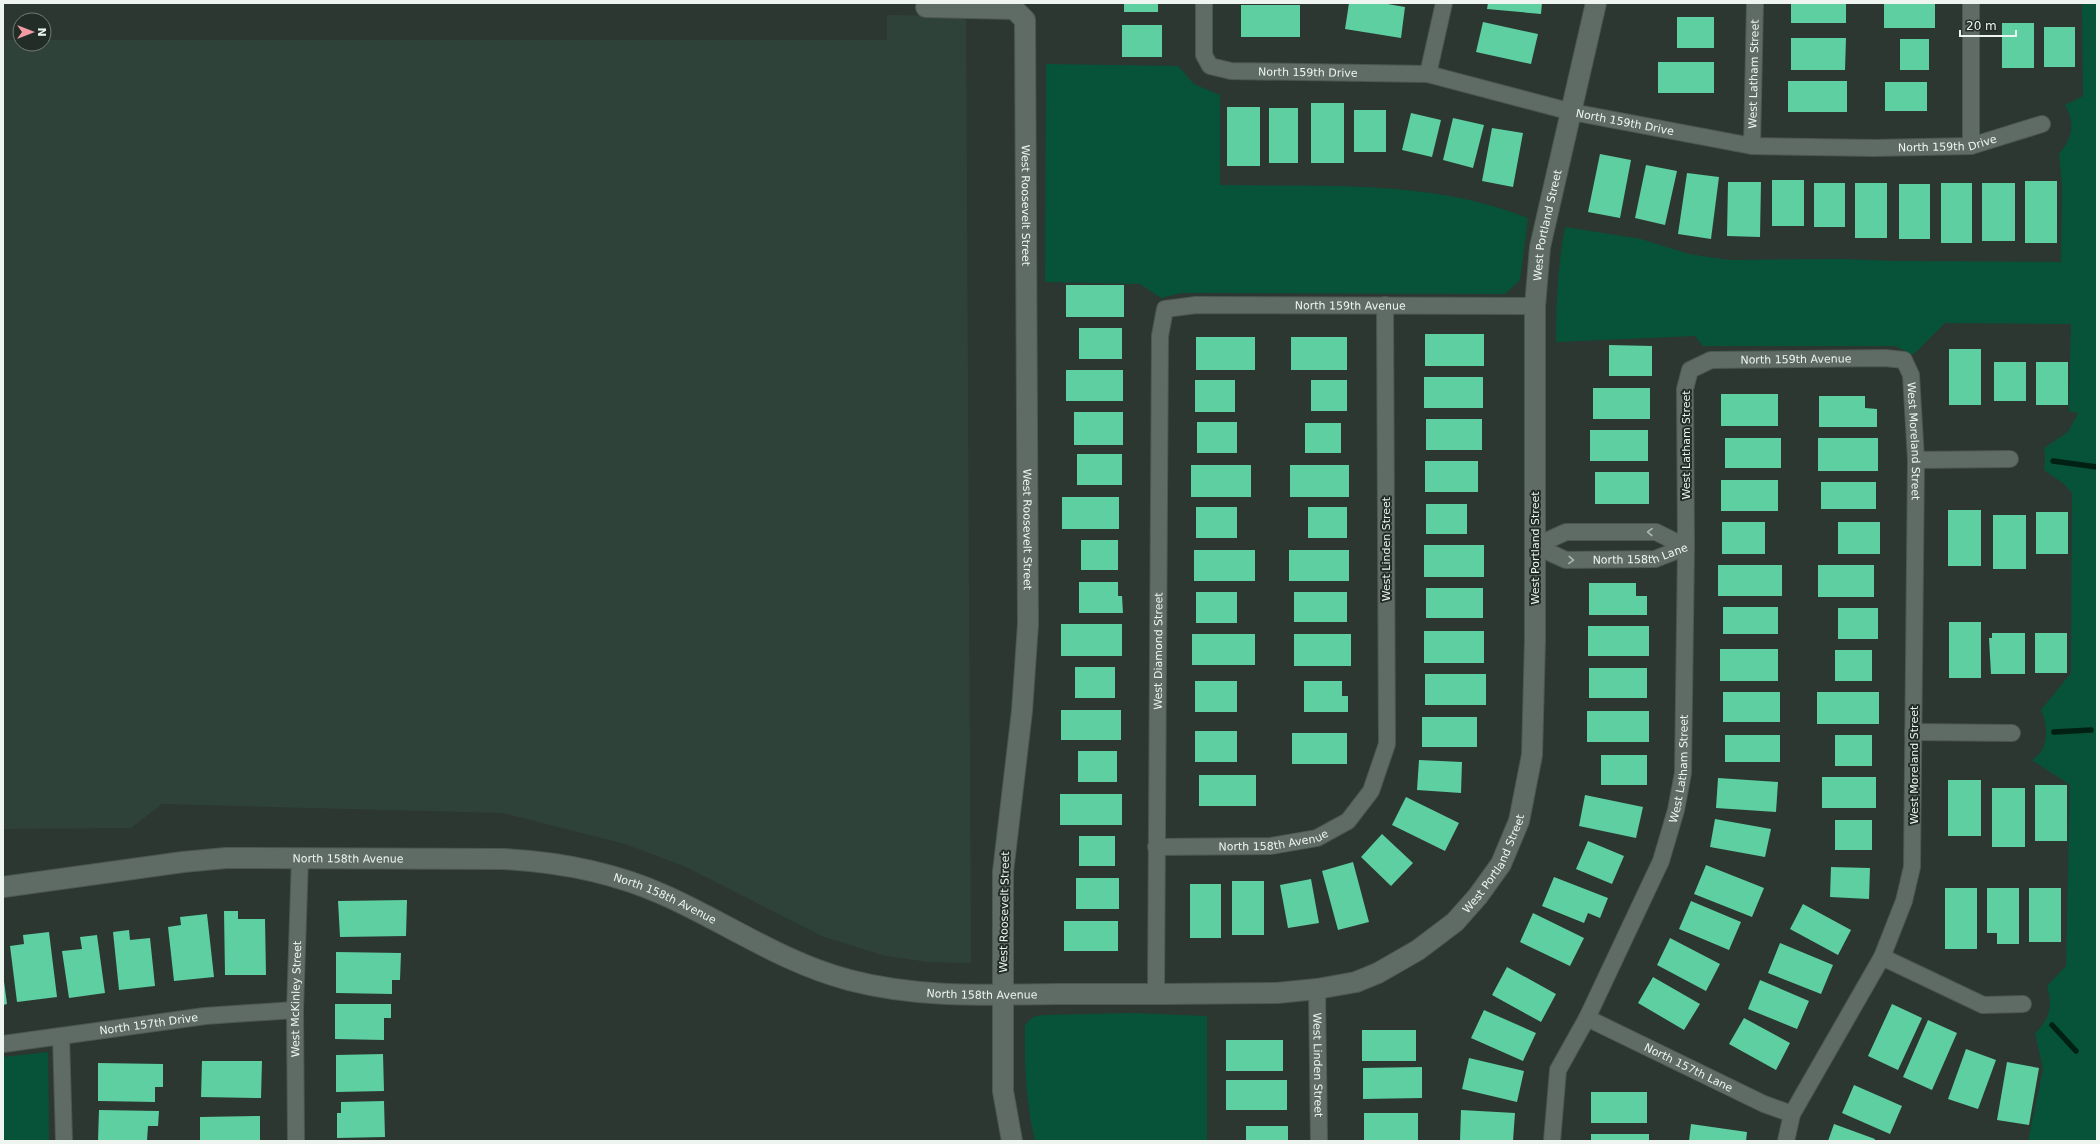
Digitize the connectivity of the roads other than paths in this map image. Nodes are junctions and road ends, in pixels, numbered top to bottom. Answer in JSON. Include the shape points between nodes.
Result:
{"nodes":[{"id":1,"x":1204,"y":3,"type":"edge"},
{"id":2,"x":1444,"y":3,"type":"edge"},
{"id":3,"x":1596,"y":3,"type":"edge"},
{"id":4,"x":1756,"y":3,"type":"edge"},
{"id":5,"x":1971,"y":3,"type":"edge"},
{"id":6,"x":926,"y":7,"type":"dead end"},
{"id":7,"x":1428,"y":74,"type":"junction"},
{"id":8,"x":1572,"y":112,"type":"junction"},
{"id":9,"x":2042,"y":124,"type":"dead end"},
{"id":10,"x":1752,"y":146,"type":"junction"},
{"id":11,"x":1971,"y":146,"type":"junction"},
{"id":12,"x":1385,"y":305,"type":"junction"},
{"id":13,"x":1535,"y":306,"type":"junction"},
{"id":14,"x":1165,"y":309,"type":"joint"},
{"id":15,"x":1904,"y":360,"type":"joint"},
{"id":16,"x":1690,"y":370,"type":"joint"},
{"id":17,"x":2010,"y":459,"type":"dead end"},
{"id":18,"x":1916,"y":460,"type":"junction"},
{"id":19,"x":1535,"y":546,"type":"junction"},
{"id":20,"x":1686,"y":547,"type":"junction"},
{"id":21,"x":1913,"y":732,"type":"junction"},
{"id":22,"x":2012,"y":733,"type":"dead end"},
{"id":23,"x":1371,"y":791,"type":"joint"},
{"id":24,"x":1156,"y":847,"type":"junction"},
{"id":25,"x":300,"y":857,"type":"junction"},
{"id":26,"x":3,"y":887,"type":"edge"},
{"id":27,"x":1882,"y":957,"type":"junction"},
{"id":28,"x":1317,"y":990,"type":"junction"},
{"id":29,"x":1156,"y":994,"type":"junction"},
{"id":30,"x":1002,"y":995,"type":"junction"},
{"id":31,"x":2023,"y":1004,"type":"dead end"},
{"id":32,"x":295,"y":1010,"type":"junction"},
{"id":33,"x":1586,"y":1018,"type":"junction"},
{"id":34,"x":61,"y":1036,"type":"junction"},
{"id":35,"x":3,"y":1044,"type":"edge"},
{"id":36,"x":1792,"y":1114,"type":"junction"},
{"id":37,"x":64,"y":1141,"type":"edge"},
{"id":38,"x":296,"y":1141,"type":"edge"},
{"id":39,"x":1012,"y":1141,"type":"edge"},
{"id":40,"x":1319,"y":1141,"type":"edge"},
{"id":41,"x":1552,"y":1141,"type":"edge"},
{"id":42,"x":1786,"y":1141,"type":"edge"}],
"edges":[{"from":1,"to":7,"type":"street","name":"North 159th Drive","via":[[1204,55],[1210,66],[1231,71]]},
{"from":2,"to":7,"type":"street"},
{"from":3,"to":8,"type":"street","name":"West Portland Street"},
{"from":4,"to":10,"type":"street","name":"West Latham Street"},
{"from":5,"to":11,"type":"street"},
{"from":6,"to":30,"type":"street","name":"West Roosevelt Street","via":[[1014,9],[1025,20],[1028,624],[1022,711],[1002,872]]},
{"from":7,"to":8,"type":"street","name":"North 159th Drive"},
{"from":8,"to":10,"type":"street","name":"North 159th Drive"},
{"from":8,"to":13,"type":"street","name":"West Portland Street","via":[[1540,247]]},
{"from":9,"to":11,"type":"street","name":"North 159th Drive"},
{"from":10,"to":11,"type":"street","name":"North 159th Drive"},
{"from":12,"to":13,"type":"street","name":"North 159th Avenue"},
{"from":12,"to":14,"type":"street","name":"North 159th Avenue","via":[[1196,305]]},
{"from":12,"to":23,"type":"street","name":"West Linden Street","via":[[1387,744]]},
{"from":13,"to":19,"type":"street","name":"West Portland Street"},
{"from":14,"to":24,"type":"street","name":"West Diamond Street","via":[[1160,336]]},
{"from":15,"to":16,"type":"street","name":"North 159th Avenue","via":[[1711,360]]},
{"from":15,"to":18,"type":"street","name":"West Moreland Street","via":[[1911,375]]},
{"from":16,"to":20,"type":"street","name":"West Latham Street","via":[[1685,389]]},
{"from":17,"to":18,"type":"street"},
{"from":18,"to":21,"type":"street","name":"West Moreland Street"},
{"from":19,"to":20,"type":"street","name":"North 158th Lane","one_way":true,"via":[[1566,560],[1655,559]]},
{"from":20,"to":19,"type":"street","name":"North 158th Lane","one_way":true,"via":[[1656,532],[1566,532]]},
{"from":19,"to":28,"type":"street","name":"West Portland Street","via":[[1532,755],[1519,822],[1500,864],[1478,896],[1455,922],[1418,950],[1378,974],[1356,982]]},
{"from":20,"to":33,"type":"street","name":"West Latham Street","via":[[1683,773],[1676,810],[1660,861]]},
{"from":21,"to":22,"type":"street"},
{"from":21,"to":27,"type":"street","name":"West Moreland Street","via":[[1912,868],[1904,901]]},
{"from":23,"to":24,"type":"street","name":"North 158th Avenue","via":[[1348,821],[1317,838],[1271,846]]},
{"from":24,"to":29,"type":"street","name":"West Diamond Street"},
{"from":25,"to":26,"type":"street","name":"North 158th Avenue","via":[[226,858],[183,862]]},
{"from":25,"to":30,"type":"street","name":"North 158th Avenue","via":[[532,860],[603,873],[662,894],[798,962],[846,979],[884,989],[928,994]]},
{"from":25,"to":32,"type":"street","name":"West McKinley Street"},
{"from":27,"to":31,"type":"street","via":[[1983,1005]]},
{"from":27,"to":36,"type":"street","name":"West Moreland Street"},
{"from":28,"to":29,"type":"street","name":"North 158th Avenue","via":[[1277,993]]},
{"from":28,"to":40,"type":"street","name":"West Linden Street"},
{"from":29,"to":30,"type":"street","name":"North 158th Avenue"},
{"from":30,"to":39,"type":"street","name":"West Roosevelt Street","via":[[1004,1091]]},
{"from":32,"to":34,"type":"street","name":"North 157th Drive","via":[[205,1016]]},
{"from":32,"to":38,"type":"street","name":"West McKinley Street"},
{"from":33,"to":36,"type":"street","name":"North 157th Lane","via":[[1764,1104]]},
{"from":33,"to":41,"type":"street","name":"West Latham Street","via":[[1558,1070]]},
{"from":34,"to":35,"type":"street","name":"North 157th Drive"},
{"from":34,"to":37,"type":"street"},
{"from":36,"to":42,"type":"street","name":"West Moreland Street"}]}
